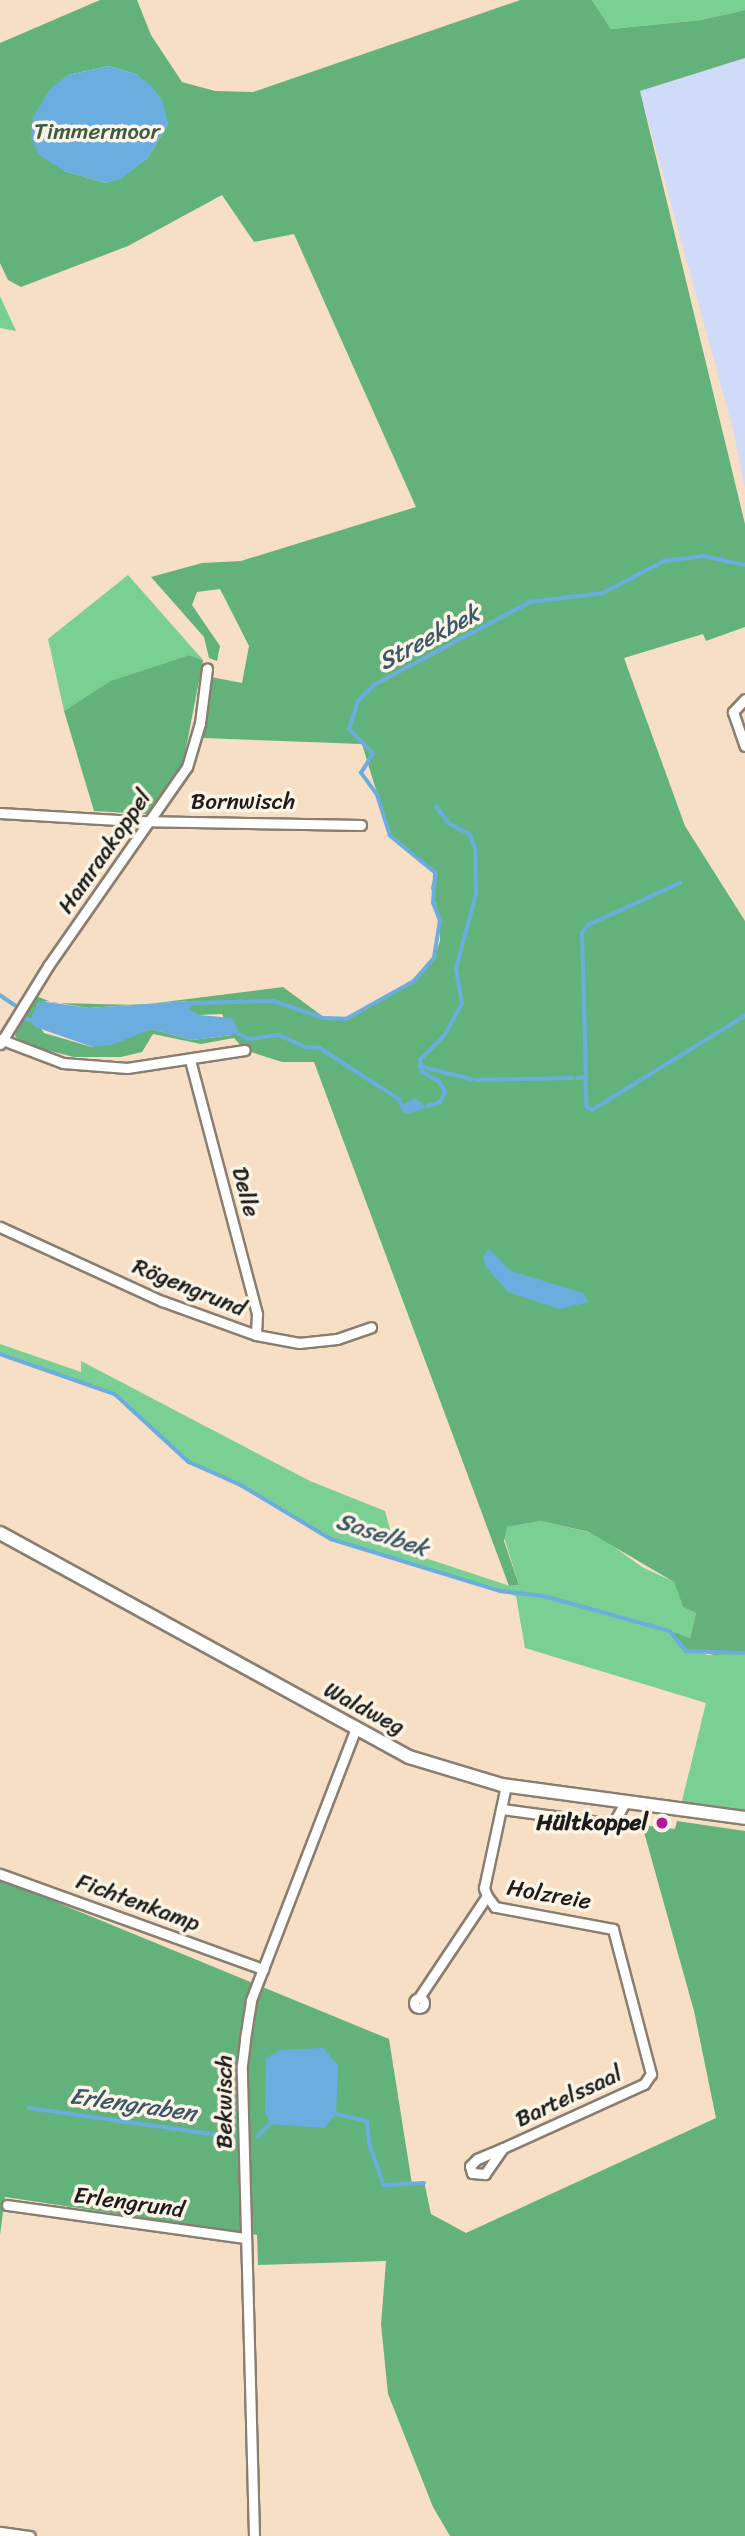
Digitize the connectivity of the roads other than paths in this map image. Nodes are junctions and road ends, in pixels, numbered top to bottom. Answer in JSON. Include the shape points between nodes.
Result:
{"nodes":[{"id":1,"x":207,"y":668,"type":"dead end"},
{"id":2,"x":745,"y":699,"type":"edge"},
{"id":3,"x":745,"y":746,"type":"edge"},
{"id":4,"x":0,"y":813,"type":"edge"},
{"id":5,"x":151,"y":821,"type":"junction"},
{"id":6,"x":361,"y":825,"type":"dead end"},
{"id":7,"x":1,"y":1041,"type":"edge"},
{"id":8,"x":245,"y":1050,"type":"dead end"},
{"id":9,"x":190,"y":1060,"type":"junction"},
{"id":10,"x":0,"y":1227,"type":"edge"},
{"id":11,"x":371,"y":1327,"type":"dead end"},
{"id":12,"x":256,"y":1335,"type":"junction"},
{"id":13,"x":0,"y":1533,"type":"edge"},
{"id":14,"x":355,"y":1731,"type":"junction"},
{"id":15,"x":506,"y":1785,"type":"junction"},
{"id":16,"x":625,"y":1802,"type":"junction"},
{"id":17,"x":502,"y":1809,"type":"junction"},
{"id":18,"x":745,"y":1818,"type":"edge"},
{"id":19,"x":0,"y":1874,"type":"edge"},
{"id":20,"x":487,"y":1896,"type":"junction"},
{"id":21,"x":263,"y":1969,"type":"junction"},
{"id":22,"x":420,"y":1996,"type":"dead end"},
{"id":23,"x":649,"y":2078,"type":"joint"},
{"id":24,"x":503,"y":2148,"type":"dead end"},
{"id":25,"x":7,"y":2205,"type":"dead end"},
{"id":26,"x":246,"y":2238,"type":"junction"},
{"id":27,"x":0,"y":2532,"type":"edge"},
{"id":28,"x":30,"y":2536,"type":"edge"},
{"id":29,"x":254,"y":2536,"type":"edge"}],
"edges":[{"from":1,"to":5,"type":"street","name":"Hamraakoppel","via":[[191,756]]},
{"from":2,"to":3,"type":"street","via":[[733,712]]},
{"from":4,"to":5,"type":"street","name":"Bornwisch"},
{"from":5,"to":6,"type":"street","name":"Bornwisch"},
{"from":5,"to":7,"type":"street","name":"Hamraakoppel"},
{"from":7,"to":9,"type":"street","via":[[74,1064],[143,1067]]},
{"from":8,"to":9,"type":"street"},
{"from":9,"to":12,"type":"street","name":"Delle","via":[[257,1314]]},
{"from":10,"to":12,"type":"street","name":"Rögengrund","via":[[162,1301]]},
{"from":11,"to":12,"type":"street","name":"Rögengrund","via":[[337,1339],[299,1343]]},
{"from":13,"to":14,"type":"main road","name":"Waldweg"},
{"from":14,"to":15,"type":"main road","name":"Waldweg","via":[[409,1756]]},
{"from":14,"to":21,"type":"street","name":"Bekwisch"},
{"from":15,"to":16,"type":"main road","name":"Waldweg"},
{"from":15,"to":17,"type":"street"},
{"from":16,"to":17,"type":"street","via":[[613,1825]]},
{"from":16,"to":18,"type":"main road","name":"Waldweg"},
{"from":17,"to":20,"type":"street","via":[[484,1888]]},
{"from":19,"to":21,"type":"street","name":"Fichtenkamp"},
{"from":20,"to":22,"type":"street"},
{"from":20,"to":23,"type":"street","name":"Holzreie","via":[[495,1907],[608,1926],[616,1935]]},
{"from":21,"to":26,"type":"street","name":"Bekwisch","via":[[251,2000],[242,2065]]},
{"from":23,"to":24,"type":"street","name":"Bartelssaal"},
{"from":25,"to":26,"type":"street","name":"Erlengrund"},
{"from":26,"to":29,"type":"street","name":"Bekwisch"},
{"from":27,"to":28,"type":"street"}]}
